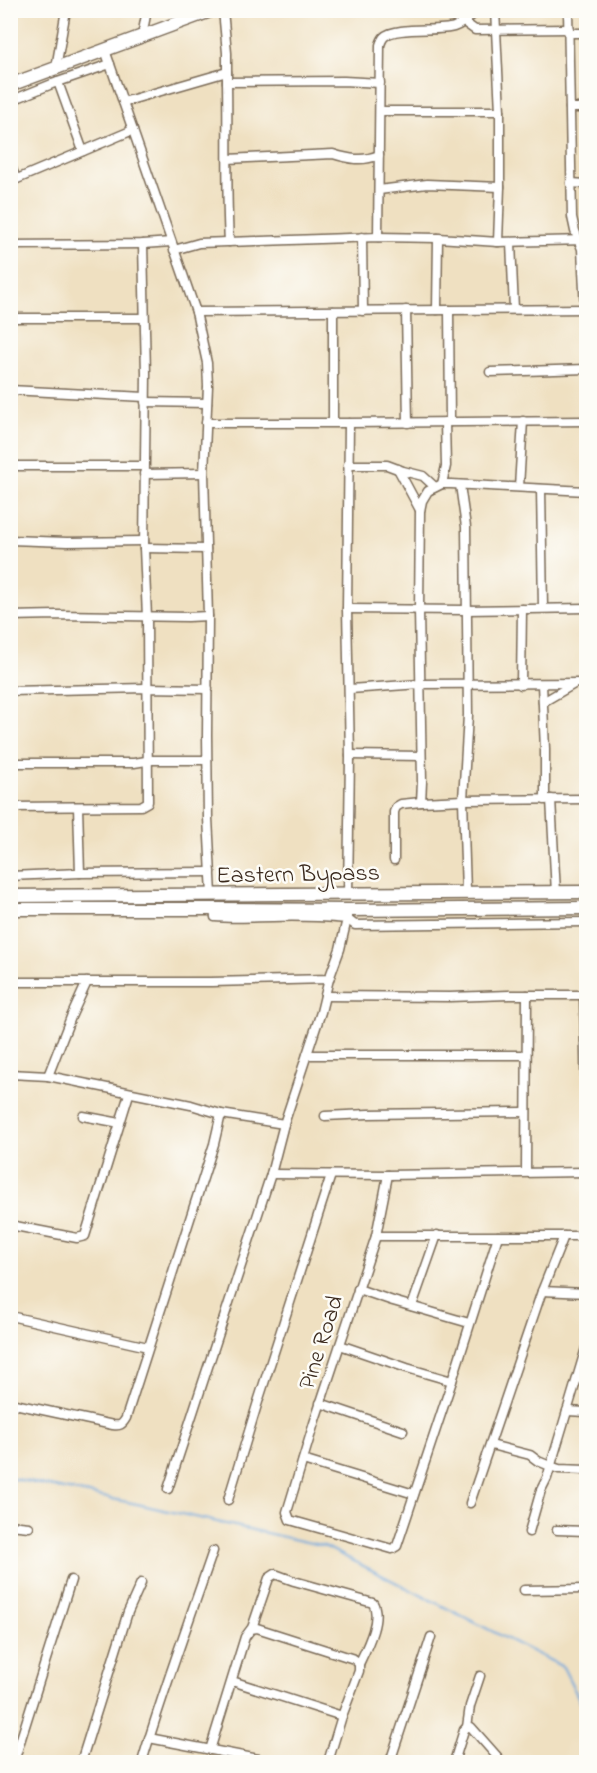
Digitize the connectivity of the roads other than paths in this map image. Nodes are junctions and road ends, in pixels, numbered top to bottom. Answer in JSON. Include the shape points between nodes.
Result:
{"nodes":[{"id":1,"x":66,"y":10,"type":"edge"},
{"id":2,"x":147,"y":10,"type":"edge"},
{"id":3,"x":213,"y":10,"type":"edge"},
{"id":4,"x":223,"y":10,"type":"edge"},
{"id":5,"x":454,"y":10,"type":"edge"},
{"id":6,"x":478,"y":10,"type":"edge"},
{"id":7,"x":495,"y":10,"type":"edge"},
{"id":8,"x":568,"y":10,"type":"edge"},
{"id":9,"x":464,"y":22,"type":"junction"},
{"id":10,"x":496,"y":30,"type":"junction"},
{"id":11,"x":569,"y":31,"type":"junction"},
{"id":12,"x":586,"y":33,"type":"edge"},
{"id":13,"x":142,"y":36,"type":"junction"},
{"id":14,"x":105,"y":50,"type":"junction"},
{"id":15,"x":110,"y":63,"type":"junction"},
{"id":16,"x":56,"y":68,"type":"junction"},
{"id":17,"x":227,"y":72,"type":"junction"},
{"id":18,"x":58,"y":82,"type":"junction"},
{"id":19,"x":228,"y":82,"type":"junction"},
{"id":20,"x":380,"y":83,"type":"junction"},
{"id":21,"x":10,"y":85,"type":"edge"},
{"id":22,"x":10,"y":101,"type":"edge"},
{"id":23,"x":123,"y":102,"type":"junction"},
{"id":24,"x":570,"y":108,"type":"junction"},
{"id":25,"x":586,"y":108,"type":"edge"},
{"id":26,"x":380,"y":111,"type":"junction"},
{"id":27,"x":500,"y":111,"type":"junction"},
{"id":28,"x":133,"y":130,"type":"junction"},
{"id":29,"x":83,"y":152,"type":"junction"},
{"id":30,"x":379,"y":155,"type":"junction"},
{"id":31,"x":228,"y":159,"type":"junction"},
{"id":32,"x":10,"y":164,"type":"edge"},
{"id":33,"x":13,"y":181,"type":"edge"},
{"id":34,"x":571,"y":183,"type":"junction"},
{"id":35,"x":586,"y":184,"type":"edge"},
{"id":36,"x":500,"y":187,"type":"junction"},
{"id":37,"x":379,"y":190,"type":"junction"},
{"id":38,"x":362,"y":237,"type":"junction"},
{"id":39,"x":378,"y":237,"type":"junction"},
{"id":40,"x":438,"y":238,"type":"junction"},
{"id":41,"x":583,"y":240,"type":"edge"},
{"id":42,"x":229,"y":242,"type":"junction"},
{"id":43,"x":498,"y":242,"type":"junction"},
{"id":44,"x":511,"y":243,"type":"junction"},
{"id":45,"x":143,"y":244,"type":"junction"},
{"id":46,"x":10,"y":245,"type":"edge"},
{"id":47,"x":173,"y":246,"type":"junction"},
{"id":48,"x":514,"y":309,"type":"junction"},
{"id":49,"x":586,"y":309,"type":"edge"},
{"id":50,"x":406,"y":310,"type":"junction"},
{"id":51,"x":437,"y":310,"type":"junction"},
{"id":52,"x":449,"y":310,"type":"junction"},
{"id":53,"x":333,"y":311,"type":"junction"},
{"id":54,"x":363,"y":311,"type":"junction"},
{"id":55,"x":196,"y":312,"type":"junction"},
{"id":56,"x":10,"y":318,"type":"edge"},
{"id":57,"x":144,"y":318,"type":"junction"},
{"id":58,"x":586,"y":330,"type":"edge"},
{"id":59,"x":586,"y":369,"type":"edge"},
{"id":60,"x":490,"y":372,"type":"dead end"},
{"id":61,"x":10,"y":390,"type":"edge"},
{"id":62,"x":145,"y":400,"type":"junction"},
{"id":63,"x":207,"y":403,"type":"junction"},
{"id":64,"x":523,"y":421,"type":"junction"},
{"id":65,"x":586,"y":421,"type":"edge"},
{"id":66,"x":333,"y":422,"type":"junction"},
{"id":67,"x":447,"y":422,"type":"junction"},
{"id":68,"x":206,"y":423,"type":"junction"},
{"id":69,"x":349,"y":423,"type":"junction"},
{"id":70,"x":408,"y":423,"type":"junction"},
{"id":71,"x":348,"y":465,"type":"junction"},
{"id":72,"x":10,"y":466,"type":"edge"},
{"id":73,"x":398,"y":468,"type":"junction"},
{"id":74,"x":144,"y":470,"type":"junction"},
{"id":75,"x":204,"y":473,"type":"junction"},
{"id":76,"x":460,"y":485,"type":"junction"},
{"id":77,"x":438,"y":486,"type":"junction"},
{"id":78,"x":519,"y":487,"type":"junction"},
{"id":79,"x":541,"y":489,"type":"junction"},
{"id":80,"x":586,"y":491,"type":"edge"},
{"id":81,"x":420,"y":511,"type":"junction"},
{"id":82,"x":10,"y":540,"type":"edge"},
{"id":83,"x":144,"y":544,"type":"junction"},
{"id":84,"x":206,"y":549,"type":"junction"},
{"id":85,"x":543,"y":608,"type":"junction"},
{"id":86,"x":586,"y":608,"type":"edge"},
{"id":87,"x":347,"y":609,"type":"junction"},
{"id":88,"x":419,"y":609,"type":"junction"},
{"id":89,"x":522,"y":609,"type":"junction"},
{"id":90,"x":466,"y":610,"type":"junction"},
{"id":91,"x":10,"y":616,"type":"edge"},
{"id":92,"x":208,"y":616,"type":"junction"},
{"id":93,"x":147,"y":617,"type":"junction"},
{"id":94,"x":576,"y":683,"type":"junction"},
{"id":95,"x":586,"y":683,"type":"edge"},
{"id":96,"x":420,"y":684,"type":"junction"},
{"id":97,"x":542,"y":684,"type":"junction"},
{"id":98,"x":467,"y":685,"type":"junction"},
{"id":99,"x":521,"y":685,"type":"junction"},
{"id":100,"x":147,"y":688,"type":"junction"},
{"id":101,"x":208,"y":689,"type":"junction"},
{"id":102,"x":350,"y":689,"type":"junction"},
{"id":103,"x":10,"y":691,"type":"edge"},
{"id":104,"x":543,"y":702,"type":"junction"},
{"id":105,"x":350,"y":755,"type":"junction"},
{"id":106,"x":421,"y":756,"type":"junction"},
{"id":107,"x":207,"y":760,"type":"junction"},
{"id":108,"x":147,"y":762,"type":"junction"},
{"id":109,"x":10,"y":763,"type":"edge"},
{"id":110,"x":586,"y":799,"type":"edge"},
{"id":111,"x":463,"y":800,"type":"junction"},
{"id":112,"x":548,"y":800,"type":"junction"},
{"id":113,"x":421,"y":802,"type":"junction"},
{"id":114,"x":78,"y":807,"type":"junction"},
{"id":115,"x":10,"y":810,"type":"edge"},
{"id":116,"x":394,"y":860,"type":"dead end"},
{"id":117,"x":211,"y":872,"type":"junction"},
{"id":118,"x":80,"y":873,"type":"junction"},
{"id":119,"x":10,"y":876,"type":"edge"},
{"id":120,"x":21,"y":876,"type":"junction"},
{"id":121,"x":466,"y":892,"type":"junction"},
{"id":122,"x":556,"y":892,"type":"junction"},
{"id":123,"x":586,"y":892,"type":"edge"},
{"id":124,"x":302,"y":894,"type":"junction"},
{"id":125,"x":348,"y":894,"type":"junction"},
{"id":126,"x":213,"y":895,"type":"junction"},
{"id":127,"x":16,"y":896,"type":"edge"},
{"id":128,"x":586,"y":908,"type":"edge"},
{"id":129,"x":10,"y":909,"type":"edge"},
{"id":130,"x":214,"y":909,"type":"junction"},
{"id":131,"x":449,"y":909,"type":"junction"},
{"id":132,"x":302,"y":910,"type":"junction"},
{"id":133,"x":348,"y":914,"type":"junction"},
{"id":134,"x":586,"y":922,"type":"edge"},
{"id":135,"x":448,"y":924,"type":"junction"},
{"id":136,"x":329,"y":979,"type":"junction"},
{"id":137,"x":10,"y":982,"type":"edge"},
{"id":138,"x":87,"y":982,"type":"junction"},
{"id":139,"x":527,"y":995,"type":"junction"},
{"id":140,"x":585,"y":995,"type":"edge"},
{"id":141,"x":325,"y":996,"type":"junction"},
{"id":142,"x":526,"y":1055,"type":"junction"},
{"id":143,"x":307,"y":1056,"type":"junction"},
{"id":144,"x":10,"y":1074,"type":"edge"},
{"id":145,"x":48,"y":1076,"type":"junction"},
{"id":146,"x":129,"y":1094,"type":"junction"},
{"id":147,"x":525,"y":1112,"type":"junction"},
{"id":148,"x":586,"y":1112,"type":"edge"},
{"id":149,"x":221,"y":1114,"type":"junction"},
{"id":150,"x":83,"y":1116,"type":"dead end"},
{"id":151,"x":325,"y":1116,"type":"dead end"},
{"id":152,"x":120,"y":1123,"type":"junction"},
{"id":153,"x":285,"y":1124,"type":"junction"},
{"id":154,"x":526,"y":1172,"type":"junction"},
{"id":155,"x":586,"y":1172,"type":"edge"},
{"id":156,"x":271,"y":1174,"type":"junction"},
{"id":157,"x":332,"y":1175,"type":"junction"},
{"id":158,"x":388,"y":1175,"type":"junction"},
{"id":159,"x":10,"y":1225,"type":"edge"},
{"id":160,"x":437,"y":1235,"type":"junction"},
{"id":161,"x":376,"y":1236,"type":"junction"},
{"id":162,"x":498,"y":1236,"type":"junction"},
{"id":163,"x":564,"y":1236,"type":"junction"},
{"id":164,"x":586,"y":1236,"type":"edge"},
{"id":165,"x":358,"y":1289,"type":"junction"},
{"id":166,"x":542,"y":1291,"type":"junction"},
{"id":167,"x":586,"y":1293,"type":"edge"},
{"id":168,"x":412,"y":1306,"type":"junction"},
{"id":169,"x":10,"y":1316,"type":"edge"},
{"id":170,"x":470,"y":1323,"type":"junction"},
{"id":171,"x":340,"y":1346,"type":"junction"},
{"id":172,"x":148,"y":1347,"type":"junction"},
{"id":173,"x":586,"y":1351,"type":"edge"},
{"id":174,"x":452,"y":1381,"type":"junction"},
{"id":175,"x":10,"y":1402,"type":"edge"},
{"id":176,"x":321,"y":1403,"type":"junction"},
{"id":177,"x":567,"y":1411,"type":"junction"},
{"id":178,"x":586,"y":1412,"type":"edge"},
{"id":179,"x":403,"y":1431,"type":"dead end"},
{"id":180,"x":491,"y":1445,"type":"junction"},
{"id":181,"x":303,"y":1460,"type":"junction"},
{"id":182,"x":550,"y":1466,"type":"junction"},
{"id":183,"x":586,"y":1470,"type":"edge"},
{"id":184,"x":168,"y":1489,"type":"dead end"},
{"id":185,"x":414,"y":1494,"type":"junction"},
{"id":186,"x":228,"y":1500,"type":"dead end"},
{"id":187,"x":470,"y":1503,"type":"dead end"},
{"id":188,"x":10,"y":1525,"type":"edge"},
{"id":189,"x":29,"y":1527,"type":"dead end"},
{"id":190,"x":557,"y":1530,"type":"dead end"},
{"id":191,"x":586,"y":1531,"type":"edge"},
{"id":192,"x":529,"y":1532,"type":"dead end"},
{"id":193,"x":213,"y":1551,"type":"dead end"},
{"id":194,"x":71,"y":1580,"type":"dead end"},
{"id":195,"x":141,"y":1583,"type":"dead end"},
{"id":196,"x":586,"y":1589,"type":"edge"},
{"id":197,"x":524,"y":1590,"type":"dead end"},
{"id":198,"x":252,"y":1628,"type":"junction"},
{"id":199,"x":431,"y":1637,"type":"dead end"},
{"id":200,"x":359,"y":1664,"type":"junction"},
{"id":201,"x":480,"y":1676,"type":"dead end"},
{"id":202,"x":232,"y":1682,"type":"junction"},
{"id":203,"x":342,"y":1716,"type":"junction"},
{"id":204,"x":467,"y":1727,"type":"junction"},
{"id":205,"x":149,"y":1738,"type":"junction"},
{"id":206,"x":15,"y":1744,"type":"edge"},
{"id":207,"x":210,"y":1750,"type":"junction"},
{"id":208,"x":14,"y":1762,"type":"edge"},
{"id":209,"x":81,"y":1762,"type":"edge"},
{"id":210,"x":142,"y":1762,"type":"edge"},
{"id":211,"x":274,"y":1762,"type":"edge"},
{"id":212,"x":328,"y":1762,"type":"edge"},
{"id":213,"x":390,"y":1762,"type":"edge"},
{"id":214,"x":454,"y":1762,"type":"edge"},
{"id":215,"x":502,"y":1762,"type":"edge"}],
"edges":[{"from":1,"to":16,"type":"street"},
{"from":2,"to":13,"type":"street"},
{"from":3,"to":13,"type":"main road"},
{"from":4,"to":17,"type":"street"},
{"from":5,"to":9,"type":"street"},
{"from":6,"to":9,"type":"street"},
{"from":7,"to":10,"type":"street"},
{"from":8,"to":11,"type":"street"},
{"from":9,"to":10,"type":"street","via":[[475,30]]},
{"from":9,"to":20,"type":"street","via":[[448,28],[400,31],[385,36],[380,45]]},
{"from":10,"to":11,"type":"street"},
{"from":10,"to":27,"type":"street"},
{"from":11,"to":12,"type":"street"},
{"from":11,"to":24,"type":"street"},
{"from":13,"to":14,"type":"main road"},
{"from":14,"to":15,"type":"street"},
{"from":14,"to":16,"type":"main road"},
{"from":15,"to":18,"type":"street"},
{"from":15,"to":23,"type":"street"},
{"from":16,"to":21,"type":"main road"},
{"from":17,"to":19,"type":"street"},
{"from":17,"to":23,"type":"street"},
{"from":18,"to":22,"type":"street"},
{"from":18,"to":29,"type":"street"},
{"from":19,"to":20,"type":"street"},
{"from":19,"to":31,"type":"street"},
{"from":20,"to":26,"type":"street"},
{"from":23,"to":28,"type":"street"},
{"from":24,"to":25,"type":"street"},
{"from":24,"to":34,"type":"street"},
{"from":26,"to":27,"type":"street"},
{"from":26,"to":30,"type":"street"},
{"from":27,"to":36,"type":"street"},
{"from":28,"to":29,"type":"street"},
{"from":28,"to":47,"type":"street"},
{"from":29,"to":33,"type":"street"},
{"from":30,"to":31,"type":"street","via":[[362,160],[333,154]]},
{"from":30,"to":37,"type":"street"},
{"from":31,"to":42,"type":"street"},
{"from":32,"to":33,"type":"street"},
{"from":34,"to":35,"type":"street"},
{"from":34,"to":41,"type":"street","via":[[573,225]]},
{"from":36,"to":37,"type":"street","via":[[427,184]]},
{"from":36,"to":43,"type":"street"},
{"from":37,"to":39,"type":"street"},
{"from":38,"to":39,"type":"street"},
{"from":38,"to":42,"type":"street"},
{"from":38,"to":54,"type":"street"},
{"from":39,"to":40,"type":"street"},
{"from":40,"to":43,"type":"street"},
{"from":40,"to":51,"type":"street"},
{"from":41,"to":44,"type":"street"},
{"from":41,"to":49,"type":"street"},
{"from":42,"to":47,"type":"street"},
{"from":43,"to":44,"type":"street"},
{"from":44,"to":48,"type":"street"},
{"from":45,"to":46,"type":"street"},
{"from":45,"to":47,"type":"street"},
{"from":45,"to":57,"type":"street"},
{"from":47,"to":55,"type":"street"},
{"from":48,"to":49,"type":"street"},
{"from":48,"to":52,"type":"street"},
{"from":49,"to":58,"type":"street"},
{"from":50,"to":51,"type":"street"},
{"from":50,"to":54,"type":"street"},
{"from":50,"to":70,"type":"street"},
{"from":51,"to":52,"type":"street"},
{"from":52,"to":67,"type":"street"},
{"from":53,"to":54,"type":"street"},
{"from":53,"to":55,"type":"street"},
{"from":53,"to":66,"type":"street"},
{"from":55,"to":63,"type":"street","via":[[207,363]]},
{"from":56,"to":57,"type":"street"},
{"from":57,"to":62,"type":"street"},
{"from":59,"to":60,"type":"street"},
{"from":61,"to":62,"type":"street"},
{"from":62,"to":63,"type":"street"},
{"from":62,"to":74,"type":"street"},
{"from":63,"to":68,"type":"street"},
{"from":64,"to":65,"type":"street"},
{"from":64,"to":67,"type":"street"},
{"from":64,"to":78,"type":"street"},
{"from":66,"to":68,"type":"street"},
{"from":66,"to":69,"type":"street"},
{"from":67,"to":70,"type":"street"},
{"from":67,"to":77,"type":"street","via":[[446,466]]},
{"from":68,"to":75,"type":"street"},
{"from":69,"to":70,"type":"street"},
{"from":69,"to":71,"type":"street"},
{"from":71,"to":73,"type":"street"},
{"from":71,"to":87,"type":"street"},
{"from":72,"to":74,"type":"street"},
{"from":73,"to":77,"type":"street"},
{"from":73,"to":81,"type":"street"},
{"from":74,"to":75,"type":"street"},
{"from":74,"to":83,"type":"street"},
{"from":75,"to":84,"type":"street"},
{"from":76,"to":77,"type":"street"},
{"from":76,"to":78,"type":"street"},
{"from":76,"to":90,"type":"street","via":[[466,527]]},
{"from":77,"to":81,"type":"street","via":[[424,496]]},
{"from":78,"to":79,"type":"street"},
{"from":79,"to":80,"type":"street"},
{"from":79,"to":85,"type":"street"},
{"from":81,"to":88,"type":"street"},
{"from":82,"to":83,"type":"street"},
{"from":83,"to":84,"type":"street"},
{"from":83,"to":93,"type":"street"},
{"from":84,"to":92,"type":"street"},
{"from":85,"to":86,"type":"street"},
{"from":85,"to":89,"type":"street"},
{"from":87,"to":88,"type":"street"},
{"from":87,"to":102,"type":"street"},
{"from":88,"to":90,"type":"street"},
{"from":88,"to":96,"type":"street"},
{"from":89,"to":90,"type":"street"},
{"from":89,"to":99,"type":"street"},
{"from":90,"to":98,"type":"street"},
{"from":91,"to":93,"type":"street"},
{"from":92,"to":93,"type":"street"},
{"from":92,"to":101,"type":"street"},
{"from":93,"to":100,"type":"street"},
{"from":94,"to":95,"type":"street"},
{"from":94,"to":97,"type":"street"},
{"from":94,"to":104,"type":"street"},
{"from":96,"to":98,"type":"street"},
{"from":96,"to":102,"type":"street"},
{"from":96,"to":106,"type":"street"},
{"from":97,"to":99,"type":"street"},
{"from":97,"to":104,"type":"street"},
{"from":98,"to":99,"type":"street"},
{"from":98,"to":111,"type":"street"},
{"from":100,"to":101,"type":"street"},
{"from":100,"to":103,"type":"street"},
{"from":100,"to":108,"type":"street"},
{"from":101,"to":107,"type":"street"},
{"from":102,"to":105,"type":"street"},
{"from":104,"to":112,"type":"street"},
{"from":105,"to":106,"type":"street"},
{"from":105,"to":125,"type":"street"},
{"from":106,"to":113,"type":"street"},
{"from":107,"to":108,"type":"street"},
{"from":107,"to":117,"type":"street"},
{"from":108,"to":109,"type":"street"},
{"from":108,"to":114,"type":"street","via":[[147,804]]},
{"from":110,"to":112,"type":"street"},
{"from":111,"to":112,"type":"street"},
{"from":111,"to":113,"type":"street"},
{"from":111,"to":121,"type":"street"},
{"from":112,"to":122,"type":"street"},
{"from":113,"to":116,"type":"street","via":[[396,807]]},
{"from":114,"to":115,"type":"street"},
{"from":114,"to":118,"type":"street"},
{"from":117,"to":118,"type":"street"},
{"from":117,"to":126,"type":"street"},
{"from":118,"to":120,"type":"street"},
{"from":119,"to":120,"type":"street"},
{"from":120,"to":127,"type":"street"},
{"from":121,"to":122,"type":"main road","name":"Eastern Bypass"},
{"from":121,"to":125,"type":"main road","name":"Eastern Bypass"},
{"from":122,"to":123,"type":"main road","name":"Eastern Bypass"},
{"from":124,"to":125,"type":"main road","name":"Eastern Bypass"},
{"from":124,"to":126,"type":"main road","name":"Eastern Bypass"},
{"from":124,"to":132,"type":"main road"},
{"from":126,"to":127,"type":"main road","name":"Eastern Bypass"},
{"from":128,"to":131,"type":"main road","name":"Eastern Bypass"},
{"from":129,"to":130,"type":"main road","name":"Eastern Bypass"},
{"from":130,"to":132,"type":"main road","name":"Eastern Bypass"},
{"from":130,"to":133,"type":"street","via":[[215,917],[242,919]]},
{"from":131,"to":133,"type":"main road","name":"Eastern Bypass"},
{"from":131,"to":135,"type":"street"},
{"from":132,"to":133,"type":"main road","name":"Eastern Bypass"},
{"from":133,"to":135,"type":"street","via":[[355,925]]},
{"from":133,"to":136,"type":"street"},
{"from":134,"to":135,"type":"street"},
{"from":136,"to":138,"type":"street"},
{"from":136,"to":141,"type":"street"},
{"from":137,"to":138,"type":"street"},
{"from":138,"to":145,"type":"street"},
{"from":139,"to":140,"type":"street"},
{"from":139,"to":141,"type":"street"},
{"from":139,"to":142,"type":"street"},
{"from":140,"to":148,"type":"street"},
{"from":141,"to":143,"type":"street"},
{"from":142,"to":143,"type":"street"},
{"from":142,"to":147,"type":"street"},
{"from":143,"to":153,"type":"street"},
{"from":144,"to":145,"type":"street"},
{"from":145,"to":146,"type":"street"},
{"from":146,"to":149,"type":"street"},
{"from":146,"to":152,"type":"street"},
{"from":147,"to":151,"type":"street"},
{"from":147,"to":154,"type":"street"},
{"from":149,"to":153,"type":"street"},
{"from":149,"to":172,"type":"street"},
{"from":150,"to":152,"type":"street"},
{"from":152,"to":159,"type":"street","via":[[85,1236],[77,1238]]},
{"from":153,"to":156,"type":"street"},
{"from":154,"to":155,"type":"street"},
{"from":154,"to":158,"type":"street"},
{"from":156,"to":157,"type":"street"},
{"from":156,"to":184,"type":"street"},
{"from":157,"to":158,"type":"street"},
{"from":157,"to":186,"type":"street"},
{"from":158,"to":161,"type":"street","name":"Pine Road"},
{"from":160,"to":161,"type":"street"},
{"from":160,"to":162,"type":"street"},
{"from":160,"to":168,"type":"street"},
{"from":161,"to":165,"type":"street","name":"Pine Road"},
{"from":162,"to":163,"type":"street"},
{"from":162,"to":170,"type":"street"},
{"from":163,"to":164,"type":"street"},
{"from":163,"to":166,"type":"street"},
{"from":165,"to":168,"type":"street"},
{"from":165,"to":171,"type":"street","name":"Pine Road"},
{"from":166,"to":167,"type":"street"},
{"from":166,"to":180,"type":"street"},
{"from":168,"to":170,"type":"street"},
{"from":169,"to":172,"type":"street"},
{"from":170,"to":174,"type":"street"},
{"from":171,"to":174,"type":"street"},
{"from":171,"to":176,"type":"street","name":"Pine Road"},
{"from":172,"to":175,"type":"street","via":[[120,1426]]},
{"from":173,"to":177,"type":"street"},
{"from":174,"to":185,"type":"street"},
{"from":176,"to":179,"type":"street"},
{"from":176,"to":181,"type":"street","name":"Pine Road"},
{"from":177,"to":178,"type":"street"},
{"from":177,"to":182,"type":"street"},
{"from":180,"to":182,"type":"street","via":[[530,1455]]},
{"from":180,"to":187,"type":"street"},
{"from":181,"to":185,"type":"street"},
{"from":181,"to":185,"type":"street","name":"Pine Road","via":[[287,1512],[290,1520],[392,1549],[397,1546]]},
{"from":182,"to":183,"type":"street"},
{"from":182,"to":192,"type":"street"},
{"from":188,"to":189,"type":"street"},
{"from":190,"to":191,"type":"street"},
{"from":193,"to":205,"type":"street"},
{"from":194,"to":206,"type":"street"},
{"from":195,"to":209,"type":"street","via":[[128,1612]]},
{"from":196,"to":197,"type":"street"},
{"from":198,"to":200,"type":"street"},
{"from":198,"to":200,"type":"street","via":[[269,1578],[275,1574],[373,1603],[373,1632]]},
{"from":198,"to":202,"type":"street","via":[[245,1637]]},
{"from":199,"to":213,"type":"street"},
{"from":200,"to":203,"type":"street"},
{"from":201,"to":204,"type":"street"},
{"from":202,"to":203,"type":"street"},
{"from":202,"to":207,"type":"street"},
{"from":203,"to":212,"type":"street"},
{"from":204,"to":214,"type":"street"},
{"from":204,"to":215,"type":"street","via":[[475,1730]]},
{"from":205,"to":207,"type":"street"},
{"from":205,"to":210,"type":"street"},
{"from":206,"to":208,"type":"street"},
{"from":207,"to":211,"type":"street"}]}
